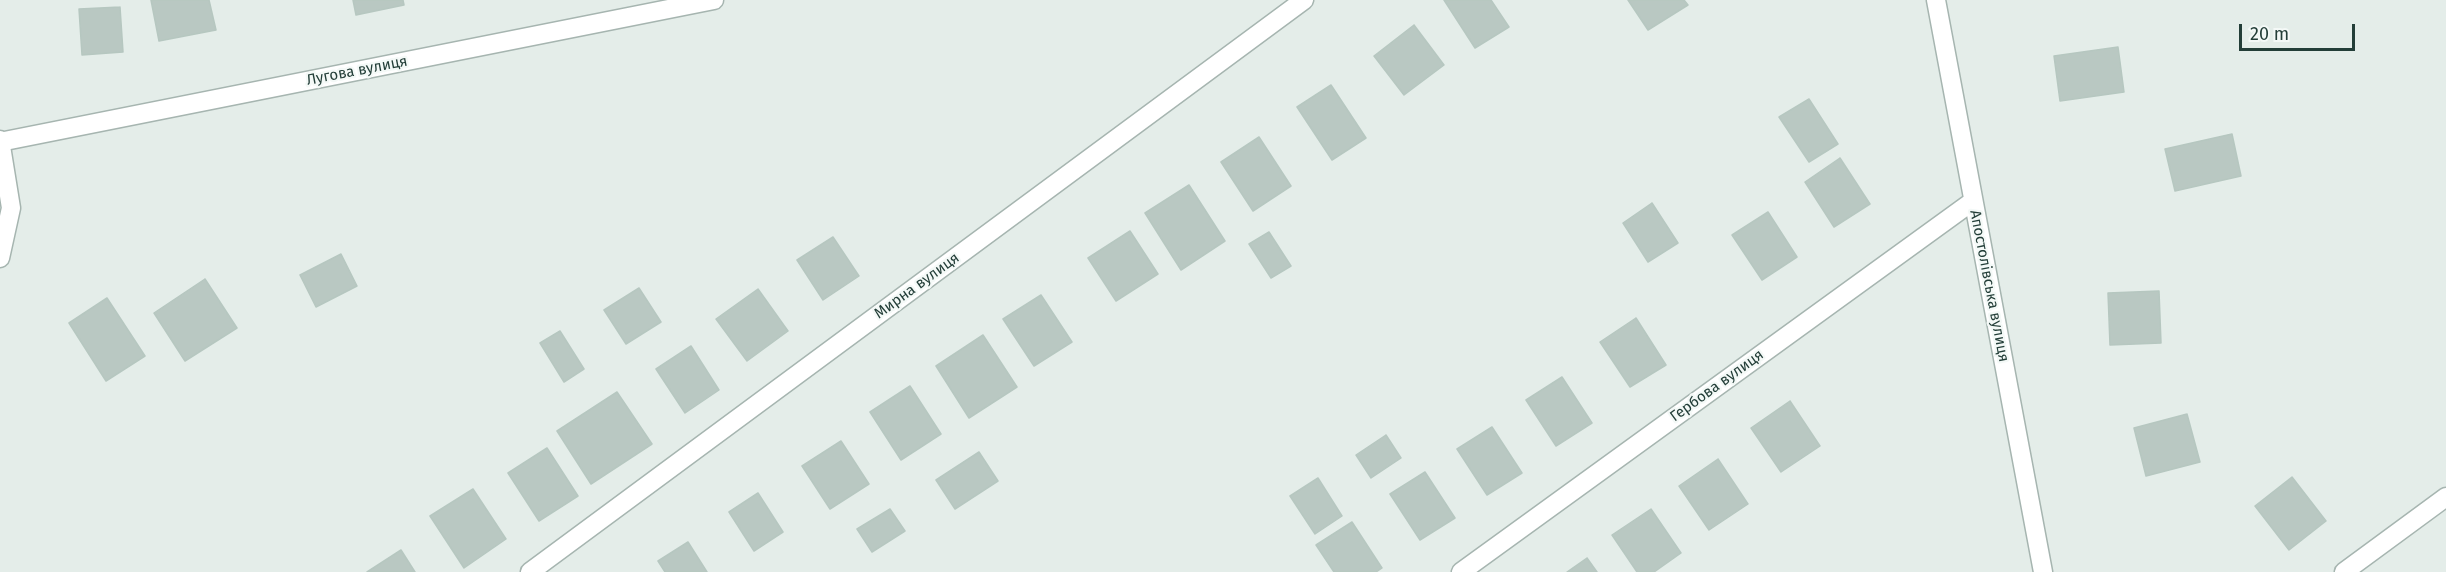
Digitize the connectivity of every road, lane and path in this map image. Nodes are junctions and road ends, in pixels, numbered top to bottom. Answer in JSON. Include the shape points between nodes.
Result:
{"nodes":[{"id":1,"x":714,"y":0,"type":"edge"},
{"id":2,"x":1304,"y":0,"type":"edge"},
{"id":3,"x":1936,"y":0,"type":"edge"},
{"id":4,"x":0,"y":141,"type":"edge"},
{"id":5,"x":1973,"y":201,"type":"junction"},
{"id":6,"x":0,"y":258,"type":"edge"},
{"id":7,"x":2446,"y":497,"type":"edge"},
{"id":8,"x":530,"y":572,"type":"edge"},
{"id":9,"x":1461,"y":572,"type":"edge"},
{"id":10,"x":2043,"y":572,"type":"edge"},
{"id":11,"x":2344,"y":572,"type":"edge"}],
"edges":[{"from":1,"to":4,"type":"street","name":"Лугова вулиця"},
{"from":2,"to":8,"type":"street","name":"Мирна вулиця"},
{"from":3,"to":5,"type":"street","name":"Апостолівська вулиця"},
{"from":4,"to":6,"type":"street","via":[[11,208]]},
{"from":5,"to":9,"type":"street","name":"Гербова вулиця"},
{"from":5,"to":10,"type":"street","name":"Апостолівська вулиця"},
{"from":7,"to":11,"type":"street"}]}
